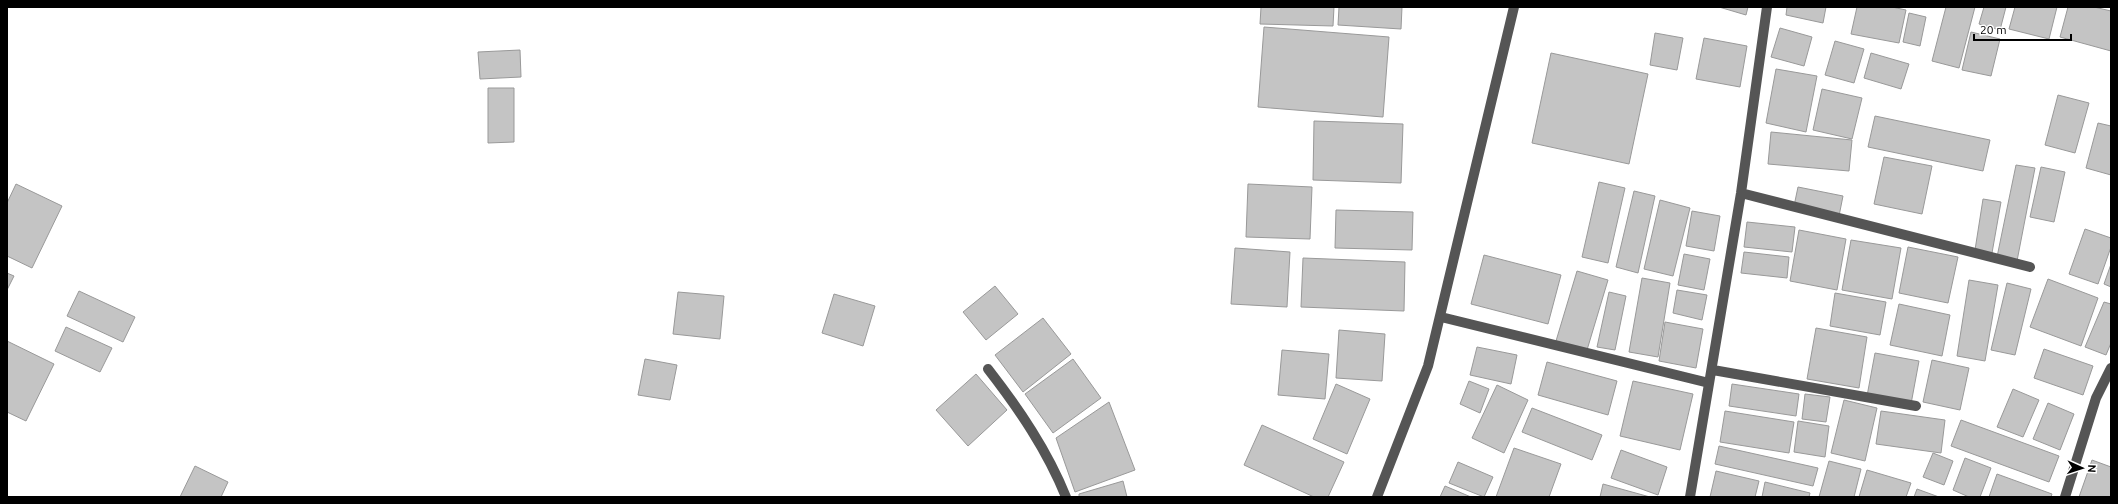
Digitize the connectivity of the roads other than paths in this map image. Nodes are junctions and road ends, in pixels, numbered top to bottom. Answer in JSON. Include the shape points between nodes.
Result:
{"nodes":[{"id":1,"x":1514,"y":7,"type":"edge"},
{"id":2,"x":1767,"y":7,"type":"edge"},
{"id":3,"x":1741,"y":193,"type":"junction"},
{"id":4,"x":2030,"y":268,"type":"dead end"},
{"id":5,"x":1441,"y":317,"type":"junction"},
{"id":6,"x":2111,"y":368,"type":"edge"},
{"id":7,"x":988,"y":369,"type":"dead end"},
{"id":8,"x":1713,"y":370,"type":"junction"},
{"id":9,"x":1709,"y":384,"type":"junction"},
{"id":10,"x":1916,"y":406,"type":"dead end"},
{"id":11,"x":1066,"y":497,"type":"edge"},
{"id":12,"x":1377,"y":497,"type":"edge"},
{"id":13,"x":1690,"y":497,"type":"edge"},
{"id":14,"x":2065,"y":497,"type":"edge"}],
"edges":[{"from":1,"to":5,"type":"street"},
{"from":2,"to":3,"type":"street"},
{"from":3,"to":4,"type":"street"},
{"from":3,"to":8,"type":"street"},
{"from":5,"to":9,"type":"street"},
{"from":5,"to":12,"type":"street","via":[[1428,366]]},
{"from":6,"to":14,"type":"street","via":[[2096,398]]},
{"from":7,"to":11,"type":"street","via":[[1023,414],[1057,473]]},
{"from":8,"to":9,"type":"street"},
{"from":8,"to":10,"type":"street"},
{"from":9,"to":13,"type":"street"}]}
